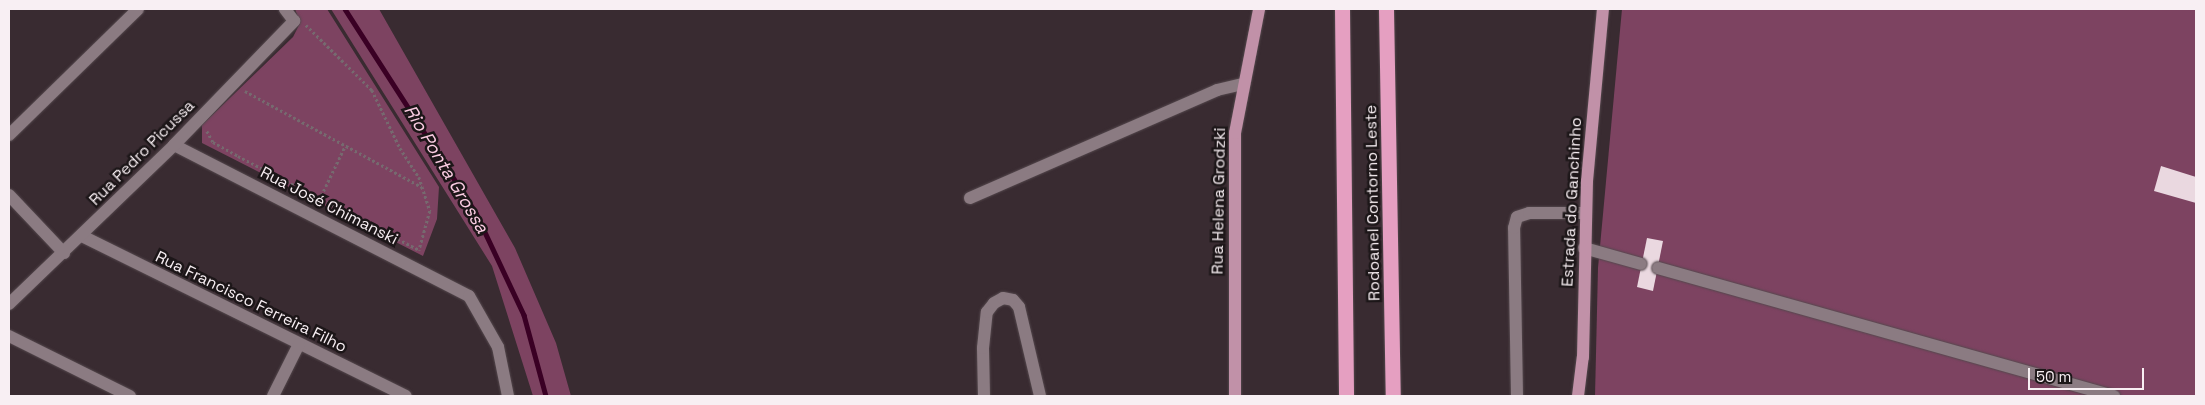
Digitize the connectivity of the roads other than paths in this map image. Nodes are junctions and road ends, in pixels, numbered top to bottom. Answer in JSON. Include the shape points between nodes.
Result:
{"nodes":[{"id":1,"x":138,"y":9,"type":"edge"},
{"id":2,"x":285,"y":9,"type":"edge"},
{"id":3,"x":1258,"y":9,"type":"edge"},
{"id":4,"x":1342,"y":9,"type":"edge"},
{"id":5,"x":1386,"y":9,"type":"edge"},
{"id":6,"x":1603,"y":9,"type":"edge"},
{"id":7,"x":1244,"y":84,"type":"junction"},
{"id":8,"x":9,"y":135,"type":"edge"},
{"id":9,"x":174,"y":145,"type":"junction"},
{"id":10,"x":9,"y":195,"type":"edge"},
{"id":11,"x":970,"y":198,"type":"dead end"},
{"id":12,"x":1585,"y":213,"type":"junction"},
{"id":13,"x":82,"y":236,"type":"junction"},
{"id":14,"x":1584,"y":248,"type":"junction"},
{"id":15,"x":64,"y":253,"type":"junction"},
{"id":16,"x":1641,"y":264,"type":"dead end"},
{"id":17,"x":1658,"y":268,"type":"dead end"},
{"id":18,"x":9,"y":304,"type":"edge"},
{"id":19,"x":9,"y":336,"type":"edge"},
{"id":20,"x":298,"y":344,"type":"junction"},
{"id":21,"x":130,"y":396,"type":"edge"},
{"id":22,"x":273,"y":396,"type":"edge"},
{"id":23,"x":406,"y":396,"type":"edge"},
{"id":24,"x":508,"y":396,"type":"edge"},
{"id":25,"x":984,"y":396,"type":"edge"},
{"id":26,"x":1040,"y":396,"type":"edge"},
{"id":27,"x":1235,"y":396,"type":"edge"},
{"id":28,"x":1346,"y":396,"type":"edge"},
{"id":29,"x":1393,"y":396,"type":"edge"},
{"id":30,"x":1517,"y":396,"type":"edge"},
{"id":31,"x":1578,"y":396,"type":"edge"},
{"id":32,"x":2114,"y":396,"type":"edge"}],
"edges":[{"from":1,"to":8,"type":"street"},
{"from":2,"to":9,"type":"street","name":"Rua Pedro Picussa","via":[[301,22]]},
{"from":3,"to":7,"type":"main road","name":"Rua Helena Grodzki"},
{"from":4,"to":28,"type":"highway","name":"Rodoanel Contorno Leste"},
{"from":5,"to":29,"type":"highway","name":"Rodoanel Contorno Leste"},
{"from":6,"to":12,"type":"main road","name":"Estrada do Ganchinho"},
{"from":7,"to":11,"type":"street","via":[[1217,90]]},
{"from":7,"to":27,"type":"main road","name":"Rua Helena Grodzki","via":[[1235,133],[1233,174]]},
{"from":9,"to":13,"type":"street","name":"Rua Pedro Picussa"},
{"from":9,"to":24,"type":"street","name":"Rua José Chimanski","via":[[469,296],[498,347]]},
{"from":10,"to":15,"type":"street"},
{"from":12,"to":14,"type":"main road","name":"Estrada do Ganchinho"},
{"from":12,"to":30,"type":"street","via":[[1529,213],[1518,217],[1514,228]]},
{"from":13,"to":15,"type":"street","name":"Rua Pedro Picussa"},
{"from":13,"to":20,"type":"street","name":"Rua Francisco Ferreira Filho"},
{"from":14,"to":16,"type":"street"},
{"from":14,"to":31,"type":"main road","name":"Estrada do Ganchinho","via":[[1583,357]]},
{"from":15,"to":18,"type":"street","name":"Rua Pedro Picussa"},
{"from":17,"to":32,"type":"street"},
{"from":19,"to":21,"type":"street"},
{"from":20,"to":22,"type":"street"},
{"from":20,"to":23,"type":"street","name":"Rua Francisco Ferreira Filho"},
{"from":25,"to":26,"type":"street","via":[[983,348],[987,312],[1003,298],[1013,300],[1019,307]]}]}
